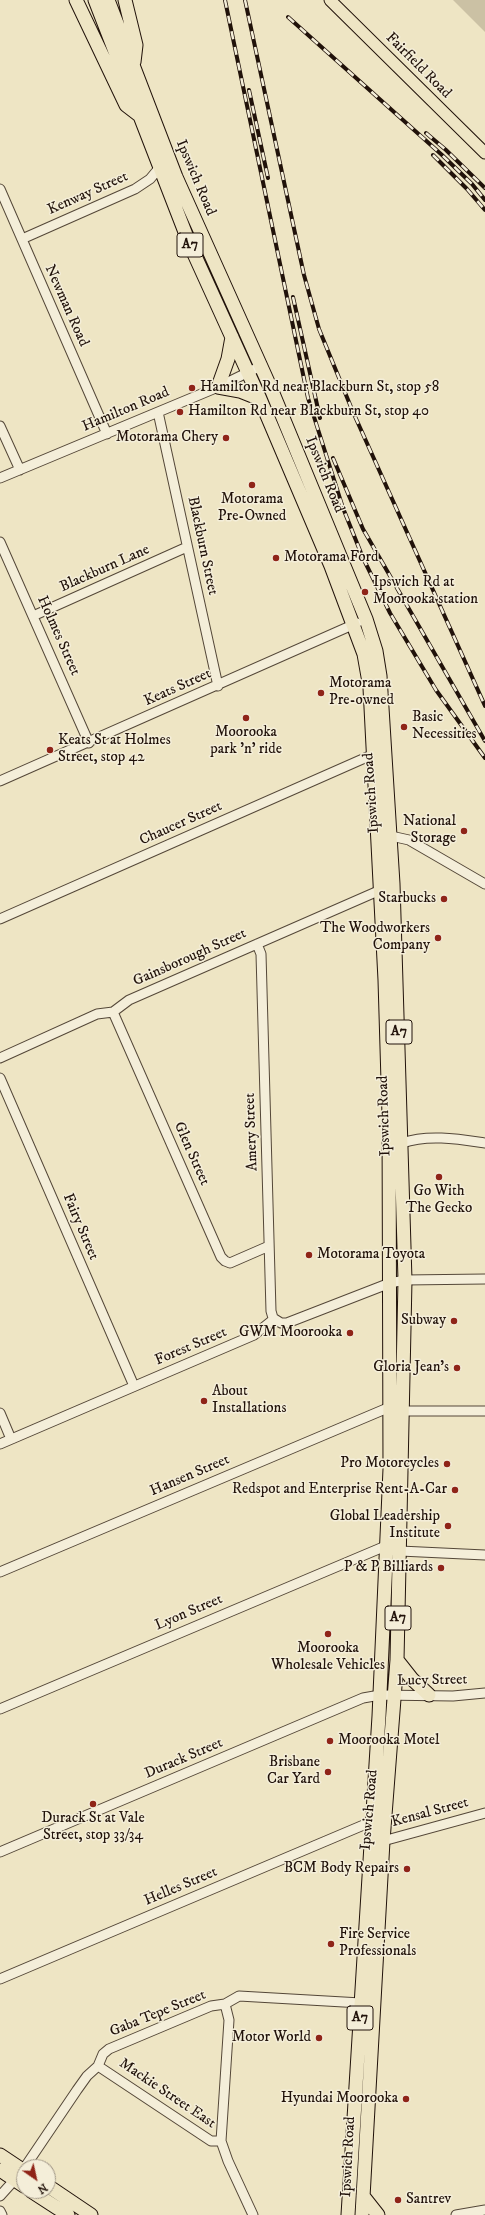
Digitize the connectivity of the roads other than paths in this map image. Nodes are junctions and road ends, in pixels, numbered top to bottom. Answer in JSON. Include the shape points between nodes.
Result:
{"nodes":[{"id":1,"x":76,"y":0,"type":"edge"},
{"id":2,"x":95,"y":0,"type":"edge"},
{"id":3,"x":108,"y":0,"type":"edge"},
{"id":4,"x":125,"y":0,"type":"edge"},
{"id":5,"x":330,"y":0,"type":"edge"},
{"id":6,"x":134,"y":64,"type":"junction"},
{"id":7,"x":139,"y":115,"type":"junction"},
{"id":8,"x":485,"y":153,"type":"edge"},
{"id":9,"x":160,"y":167,"type":"junction"},
{"id":10,"x":0,"y":189,"type":"edge"},
{"id":11,"x":22,"y":239,"type":"junction"},
{"id":12,"x":232,"y":337,"type":"junction"},
{"id":13,"x":261,"y":366,"type":"junction"},
{"id":14,"x":248,"y":372,"type":"junction"},
{"id":15,"x":218,"y":387,"type":"junction"},
{"id":16,"x":260,"y":399,"type":"junction"},
{"id":17,"x":158,"y":412,"type":"junction"},
{"id":18,"x":0,"y":426,"type":"edge"},
{"id":19,"x":107,"y":434,"type":"junction"},
{"id":20,"x":20,"y":470,"type":"junction"},
{"id":21,"x":0,"y":478,"type":"edge"},
{"id":22,"x":0,"y":542,"type":"edge"},
{"id":23,"x":187,"y":547,"type":"junction"},
{"id":24,"x":33,"y":616,"type":"junction"},
{"id":25,"x":366,"y":619,"type":"junction"},
{"id":26,"x":353,"y":625,"type":"junction"},
{"id":27,"x":218,"y":686,"type":"junction"},
{"id":28,"x":89,"y":743,"type":"junction"},
{"id":29,"x":374,"y":754,"type":"junction"},
{"id":30,"x":0,"y":781,"type":"edge"},
{"id":31,"x":391,"y":836,"type":"junction"},
{"id":32,"x":393,"y":884,"type":"junction"},
{"id":33,"x":485,"y":884,"type":"edge"},
{"id":34,"x":380,"y":889,"type":"junction"},
{"id":35,"x":0,"y":919,"type":"edge"},
{"id":36,"x":257,"y":944,"type":"junction"},
{"id":37,"x":113,"y":1012,"type":"junction"},
{"id":38,"x":0,"y":1058,"type":"edge"},
{"id":39,"x":0,"y":1078,"type":"edge"},
{"id":40,"x":402,"y":1143,"type":"junction"},
{"id":41,"x":485,"y":1143,"type":"edge"},
{"id":42,"x":269,"y":1246,"type":"junction"},
{"id":43,"x":405,"y":1280,"type":"junction"},
{"id":44,"x":485,"y":1280,"type":"edge"},
{"id":45,"x":390,"y":1282,"type":"junction"},
{"id":46,"x":274,"y":1319,"type":"junction"},
{"id":47,"x":134,"y":1386,"type":"junction"},
{"id":48,"x":390,"y":1407,"type":"junction"},
{"id":49,"x":403,"y":1411,"type":"junction"},
{"id":50,"x":485,"y":1411,"type":"edge"},
{"id":51,"x":0,"y":1413,"type":"edge"},
{"id":52,"x":12,"y":1439,"type":"junction"},
{"id":53,"x":0,"y":1444,"type":"edge"},
{"id":54,"x":394,"y":1548,"type":"junction"},
{"id":55,"x":485,"y":1555,"type":"edge"},
{"id":56,"x":0,"y":1572,"type":"edge"},
{"id":57,"x":397,"y":1660,"type":"junction"},
{"id":58,"x":485,"y":1693,"type":"edge"},
{"id":59,"x":380,"y":1695,"type":"junction"},
{"id":60,"x":395,"y":1696,"type":"junction"},
{"id":61,"x":429,"y":1696,"type":"junction"},
{"id":62,"x":0,"y":1709,"type":"edge"},
{"id":63,"x":485,"y":1813,"type":"edge"},
{"id":64,"x":373,"y":1821,"type":"junction"},
{"id":65,"x":383,"y":1841,"type":"junction"},
{"id":66,"x":0,"y":1852,"type":"edge"},
{"id":67,"x":0,"y":1979,"type":"edge"},
{"id":68,"x":361,"y":2003,"type":"junction"},
{"id":69,"x":225,"y":2004,"type":"junction"},
{"id":70,"x":98,"y":2066,"type":"junction"},
{"id":71,"x":221,"y":2141,"type":"junction"},
{"id":72,"x":0,"y":2155,"type":"edge"},
{"id":73,"x":32,"y":2159,"type":"edge"},
{"id":74,"x":16,"y":2169,"type":"edge"},
{"id":75,"x":0,"y":2170,"type":"edge"},
{"id":76,"x":16,"y":2173,"type":"edge"},
{"id":77,"x":16,"y":2180,"type":"edge"},
{"id":78,"x":56,"y":2191,"type":"edge"},
{"id":79,"x":0,"y":2196,"type":"edge"},
{"id":80,"x":363,"y":2196,"type":"junction"},
{"id":81,"x":43,"y":2199,"type":"edge"},
{"id":82,"x":485,"y":2210,"type":"edge"},
{"id":83,"x":0,"y":2211,"type":"edge"},
{"id":84,"x":2,"y":2215,"type":"edge"},
{"id":85,"x":68,"y":2215,"type":"edge"},
{"id":86,"x":91,"y":2215,"type":"edge"},
{"id":87,"x":253,"y":2215,"type":"edge"},
{"id":88,"x":348,"y":2215,"type":"edge"},
{"id":89,"x":362,"y":2215,"type":"edge"},
{"id":90,"x":378,"y":2215,"type":"edge"},
{"id":91,"x":456,"y":2215,"type":"edge"}],
"edges":[{"from":1,"to":7,"type":"highway","via":[[126,105]]},
{"from":2,"to":7,"type":"highway","number":"A7"},
{"from":3,"to":6,"type":"highway","number":"A7"},
{"from":4,"to":6,"type":"highway","via":[[136,45]]},
{"from":5,"to":8,"type":"main road","name":"Fairfield Road"},
{"from":6,"to":13,"type":"highway","name":"Ipswich Road","number":"A7","via":[[176,176]]},
{"from":7,"to":9,"type":"highway","name":"Ipswich Road","number":"A7"},
{"from":9,"to":11,"type":"street","name":"Kenway Street","via":[[150,179],[135,189]]},
{"from":9,"to":12,"type":"highway","name":"Ipswich Road","number":"A7","via":[[190,245]]},
{"from":10,"to":11,"type":"street","name":"Newman Road"},
{"from":11,"to":19,"type":"street","name":"Newman Road"},
{"from":12,"to":14,"type":"highway","name":"Ipswich Road","number":"A7"},
{"from":12,"to":15,"type":"highway","via":[[228,359]]},
{"from":13,"to":14,"type":"street","name":"Hamilton Road"},
{"from":13,"to":25,"type":"highway","name":"Ipswich Road","number":"A7"},
{"from":14,"to":15,"type":"street","name":"Hamilton Road"},
{"from":14,"to":16,"type":"highway","name":"Ipswich Road","number":"A7"},
{"from":15,"to":16,"type":"highway","via":[[240,391]]},
{"from":15,"to":17,"type":"street","name":"Hamilton Road"},
{"from":16,"to":26,"type":"highway","name":"Ipswich Road","number":"A7"},
{"from":17,"to":19,"type":"street","name":"Hamilton Road"},
{"from":17,"to":23,"type":"street","name":"Blackburn Street"},
{"from":18,"to":20,"type":"street"},
{"from":19,"to":20,"type":"street","name":"Hamilton Road"},
{"from":20,"to":21,"type":"street","name":"Hamilton Road"},
{"from":22,"to":24,"type":"street","name":"Holmes Street"},
{"from":23,"to":24,"type":"street","name":"Blackburn Lane"},
{"from":23,"to":27,"type":"street","name":"Blackburn Street"},
{"from":24,"to":28,"type":"street","name":"Holmes Street"},
{"from":25,"to":26,"type":"street","name":"Keats Street"},
{"from":25,"to":31,"type":"highway","name":"Ipswich Road","number":"A7","via":[[376,650],[380,676]]},
{"from":26,"to":27,"type":"street","name":"Keats Street"},
{"from":26,"to":29,"type":"highway","name":"Ipswich Road","number":"A7","via":[[364,654],[368,674]]},
{"from":27,"to":28,"type":"street","name":"Keats Street"},
{"from":28,"to":30,"type":"street","name":"Keats Street"},
{"from":29,"to":34,"type":"highway","name":"Ipswich Road","number":"A7"},
{"from":29,"to":35,"type":"street","name":"Chaucer Street"},
{"from":31,"to":32,"type":"highway","name":"Ipswich Road","number":"A7"},
{"from":31,"to":33,"type":"street","via":[[409,840]]},
{"from":32,"to":34,"type":"street","name":"Gainsborough Street"},
{"from":32,"to":40,"type":"highway","name":"Ipswich Road","number":"A7"},
{"from":34,"to":36,"type":"street","name":"Gainsborough Street"},
{"from":34,"to":45,"type":"highway","name":"Ipswich Road","number":"A7","via":[[389,1109]]},
{"from":36,"to":37,"type":"street","name":"Gainsborough Street","via":[[129,1000]]},
{"from":36,"to":42,"type":"street","name":"Amery Street","via":[[261,954]]},
{"from":37,"to":38,"type":"street","name":"Gainsborough Street","via":[[97,1014]]},
{"from":37,"to":42,"type":"street","name":"Glen Street","via":[[221,1257],[230,1263]]},
{"from":39,"to":47,"type":"street","name":"Fairy Street"},
{"from":40,"to":41,"type":"street","via":[[420,1138]]},
{"from":40,"to":43,"type":"highway","name":"Ipswich Road","number":"A7"},
{"from":42,"to":46,"type":"street","name":"Amery Street","via":[[271,1311]]},
{"from":43,"to":44,"type":"street"},
{"from":43,"to":45,"type":"street"},
{"from":43,"to":49,"type":"highway","name":"Ipswich Road","number":"A7"},
{"from":45,"to":46,"type":"street","via":[[287,1323]]},
{"from":45,"to":48,"type":"highway","name":"Ipswich Road","number":"A7"},
{"from":46,"to":47,"type":"street","name":"Forest Street","via":[[254,1335]]},
{"from":47,"to":52,"type":"street","name":"Forest Street"},
{"from":48,"to":54,"type":"highway","name":"Ipswich Road","number":"A7"},
{"from":48,"to":56,"type":"street","name":"Hansen Street"},
{"from":49,"to":50,"type":"street"},
{"from":49,"to":54,"type":"highway","name":"Ipswich Road","number":"A7"},
{"from":51,"to":52,"type":"street"},
{"from":52,"to":53,"type":"street","name":"Forest Street"},
{"from":54,"to":55,"type":"street"},
{"from":54,"to":57,"type":"highway","name":"Ipswich Road","number":"A7"},
{"from":54,"to":59,"type":"highway","name":"Ipswich Road","number":"A7"},
{"from":54,"to":62,"type":"street","name":"Lyon Street"},
{"from":57,"to":60,"type":"highway","name":"Ipswich Road","number":"A7"},
{"from":57,"to":61,"type":"highway"},
{"from":58,"to":61,"type":"street","name":"Lucy Street"},
{"from":59,"to":60,"type":"street","name":"Lucy Street"},
{"from":59,"to":64,"type":"highway","name":"Ipswich Road","number":"A7"},
{"from":59,"to":66,"type":"street","name":"Durack Street","via":[[363,1698]]},
{"from":60,"to":61,"type":"street","name":"Lucy Street"},
{"from":60,"to":65,"type":"highway","name":"Ipswich Road","number":"A7"},
{"from":63,"to":65,"type":"street","name":"Kensal Street"},
{"from":64,"to":67,"type":"street","name":"Helles Street"},
{"from":64,"to":68,"type":"highway","name":"Ipswich Road","number":"A7"},
{"from":65,"to":80,"type":"highway","name":"Ipswich Road","number":"A7"},
{"from":68,"to":69,"type":"street","name":"Gaba Tepe Street","via":[[243,1996]]},
{"from":68,"to":88,"type":"highway","name":"Ipswich Road","number":"A7"},
{"from":69,"to":70,"type":"street","name":"Gaba Tepe Street","via":[[211,2006],[114,2047],[103,2054]]},
{"from":69,"to":71,"type":"street","via":[[229,2020]]},
{"from":70,"to":71,"type":"street","name":"Mackie Street East","via":[[211,2140]]},
{"from":70,"to":73,"type":"street","name":"Gaba Tepe Street","via":[[87,2076]]},
{"from":71,"to":87,"type":"street"},
{"from":72,"to":74,"type":"highway"},
{"from":75,"to":76,"type":"highway"},
{"from":77,"to":79,"type":"street","name":"Gaba Tepe Street"},
{"from":78,"to":86,"type":"highway"},
{"from":80,"to":89,"type":"highway","name":"Ipswich Road","number":"A7"},
{"from":80,"to":90,"type":"highway"},
{"from":81,"to":85,"type":"highway"},
{"from":82,"to":91,"type":"street"},
{"from":83,"to":84,"type":"street"}]}
